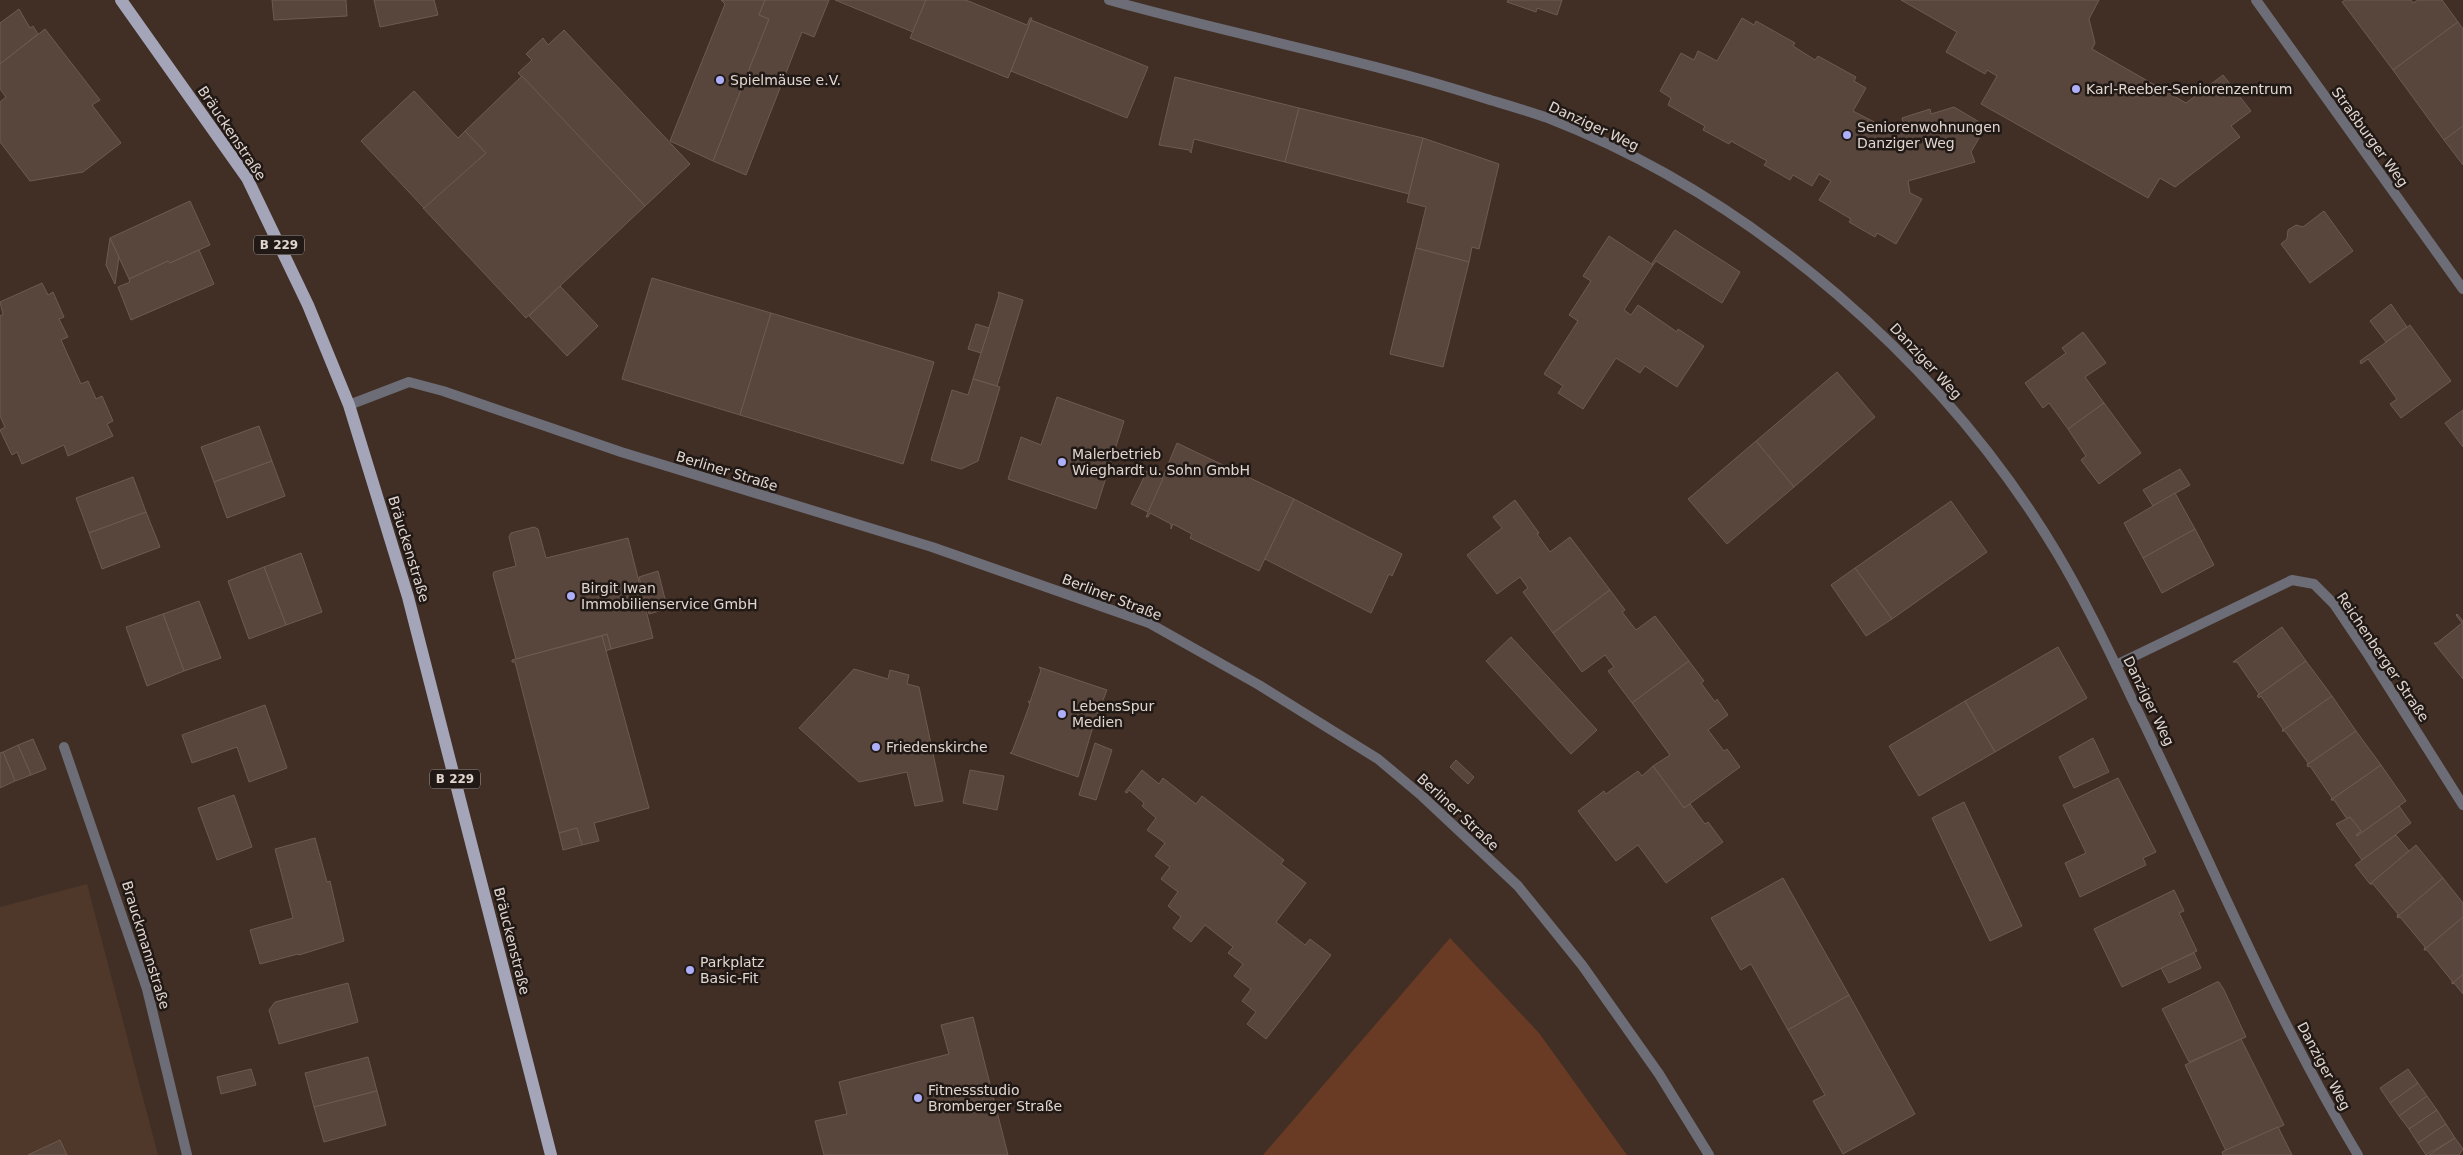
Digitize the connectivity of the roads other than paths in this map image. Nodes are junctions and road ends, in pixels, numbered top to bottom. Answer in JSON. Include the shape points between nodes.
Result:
{"nodes":[{"id":1,"x":121,"y":0,"type":"edge"},
{"id":2,"x":1109,"y":0,"type":"edge"},
{"id":3,"x":2256,"y":0,"type":"edge"},
{"id":4,"x":2463,"y":289,"type":"edge"},
{"id":5,"x":349,"y":405,"type":"junction"},
{"id":6,"x":2116,"y":665,"type":"junction"},
{"id":7,"x":64,"y":747,"type":"dead end"},
{"id":8,"x":2463,"y":806,"type":"edge"},
{"id":9,"x":187,"y":1155,"type":"edge"},
{"id":10,"x":551,"y":1155,"type":"edge"},
{"id":11,"x":1709,"y":1155,"type":"edge"},
{"id":12,"x":2358,"y":1155,"type":"edge"}],
"edges":[{"from":1,"to":5,"type":"main road","name":"Bräuckenstraße","number":"B 229","via":[[247,178],[308,306]]},
{"from":2,"to":6,"type":"street","name":"Danziger Weg","via":[[1387,69],[1548,118],[1680,183],[1772,242],[1870,322],[1957,414],[2057,553]]},
{"from":3,"to":4,"type":"street","name":"Straßburger Weg"},
{"from":5,"to":10,"type":"main road","name":"Bräuckenstraße","number":"B 229","via":[[408,597]]},
{"from":5,"to":11,"type":"street","name":"Berliner Straße","via":[[409,382],[443,391],[621,452],[932,547],[1149,623],[1259,685],[1378,759],[1511,879],[1582,965],[1659,1074]]},
{"from":6,"to":8,"type":"street","name":"Reichenberger Straße","via":[[2292,580],[2314,584],[2334,604],[2369,656]]},
{"from":6,"to":12,"type":"street","name":"Danziger Weg","via":[[2247,947],[2327,1104]]},
{"from":7,"to":9,"type":"street","name":"Brauckmannstraße","via":[[147,989]]}]}
